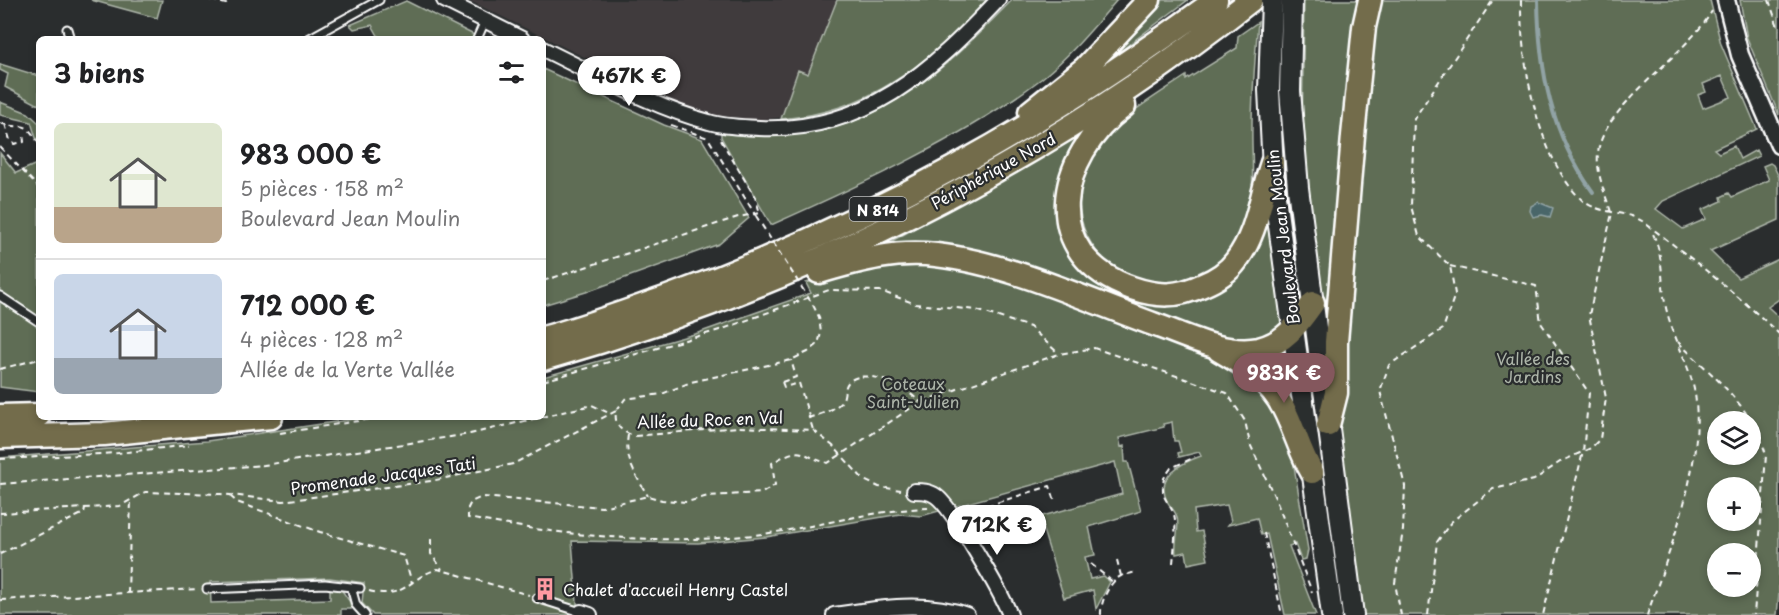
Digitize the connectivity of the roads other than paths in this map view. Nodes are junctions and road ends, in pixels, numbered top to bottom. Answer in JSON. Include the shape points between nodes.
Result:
{"nodes":[{"id":1,"x":379,"y":0,"type":"edge"},
{"id":2,"x":444,"y":0,"type":"edge"},
{"id":3,"x":998,"y":0,"type":"edge"},
{"id":4,"x":1149,"y":0,"type":"edge"},
{"id":5,"x":1251,"y":0,"type":"edge"},
{"id":6,"x":1272,"y":0,"type":"edge"},
{"id":7,"x":1370,"y":0,"type":"edge"},
{"id":8,"x":1720,"y":4,"type":"edge"},
{"id":9,"x":1291,"y":5,"type":"edge"},
{"id":10,"x":1221,"y":10,"type":"edge"},
{"id":11,"x":485,"y":21,"type":"junction"},
{"id":12,"x":67,"y":29,"type":"dead end"},
{"id":13,"x":69,"y":36,"type":"edge"},
{"id":14,"x":313,"y":36,"type":"edge"},
{"id":15,"x":478,"y":36,"type":"edge"},
{"id":16,"x":516,"y":36,"type":"edge"},
{"id":17,"x":546,"y":50,"type":"edge"},
{"id":18,"x":1147,"y":76,"type":"junction"},
{"id":19,"x":1019,"y":132,"type":"junction"},
{"id":20,"x":1779,"y":145,"type":"edge"},
{"id":21,"x":1272,"y":163,"type":"junction"},
{"id":22,"x":785,"y":274,"type":"junction"},
{"id":23,"x":0,"y":296,"type":"edge"},
{"id":24,"x":1313,"y":303,"type":"junction"},
{"id":25,"x":36,"y":320,"type":"edge"},
{"id":26,"x":1294,"y":331,"type":"junction"},
{"id":27,"x":546,"y":337,"type":"edge"},
{"id":28,"x":1205,"y":342,"type":"junction"},
{"id":29,"x":546,"y":358,"type":"edge"},
{"id":30,"x":36,"y":415,"type":"edge"},
{"id":31,"x":0,"y":416,"type":"edge"},
{"id":32,"x":242,"y":420,"type":"edge"},
{"id":33,"x":1328,"y":425,"type":"junction"},
{"id":34,"x":0,"y":437,"type":"edge"},
{"id":35,"x":1312,"y":472,"type":"junction"},
{"id":36,"x":914,"y":490,"type":"road end"},
{"id":37,"x":351,"y":587,"type":"junction"},
{"id":38,"x":360,"y":588,"type":"road end"},
{"id":39,"x":207,"y":589,"type":"road end"},
{"id":40,"x":537,"y":598,"type":"road end"},
{"id":41,"x":585,"y":613,"type":"edge"},
{"id":42,"x":365,"y":615,"type":"edge"},
{"id":43,"x":834,"y":615,"type":"edge"},
{"id":44,"x":967,"y":615,"type":"edge"},
{"id":45,"x":1010,"y":615,"type":"edge"},
{"id":46,"x":1332,"y":615,"type":"edge"},
{"id":47,"x":1353,"y":615,"type":"edge"}],
"edges":[{"from":1,"to":14,"type":"lane"},
{"from":2,"to":11,"type":"street"},
{"from":3,"to":17,"type":"street","via":[[951,50],[880,102],[846,116],[797,127],[773,129],[710,123],[670,109]]},
{"from":4,"to":19,"type":"highway","via":[[1085,68],[1031,110]]},
{"from":5,"to":10,"type":"highway","name":"Périphérique Nord","number":"N 814"},
{"from":6,"to":21,"type":"main road","name":"Boulevard Jean Moulin"},
{"from":7,"to":33,"type":"highway","via":[[1353,136],[1336,342],[1336,393]]},
{"from":8,"to":20,"type":"street"},
{"from":9,"to":24,"type":"main road","name":"Boulevard Jean Moulin","via":[[1294,142]]},
{"from":10,"to":18,"type":"highway","name":"Périphérique Nord","number":"N 814"},
{"from":10,"to":19,"type":"highway","name":"Périphérique Nord","number":"N 814"},
{"from":11,"to":15,"type":"lane"},
{"from":11,"to":16,"type":"street"},
{"from":12,"to":13,"type":"lane"},
{"from":18,"to":21,"type":"highway","via":[[1136,97],[1098,128],[1078,155],[1066,201],[1068,226],[1075,240],[1086,258],[1110,279],[1160,296],[1192,290],[1224,273],[1243,252],[1255,228]]},
{"from":18,"to":22,"type":"highway","name":"Périphérique Nord","number":"N 814","via":[[942,200]]},
{"from":19,"to":27,"type":"highway","name":"Périphérique Nord","number":"N 814","via":[[871,213],[737,272]]},
{"from":21,"to":26,"type":"main road","name":"Boulevard Jean Moulin"},
{"from":22,"to":28,"type":"highway","via":[[820,272],[881,255],[936,255],[985,264]]},
{"from":22,"to":29,"type":"highway","name":"Périphérique Nord","number":"N 814","via":[[642,329]]},
{"from":23,"to":25,"type":"lane"},
{"from":24,"to":26,"type":"highway"},
{"from":24,"to":33,"type":"main road","name":"Boulevard Jean Moulin"},
{"from":26,"to":28,"type":"highway","via":[[1251,350]]},
{"from":26,"to":35,"type":"main road","name":"Boulevard Jean Moulin"},
{"from":28,"to":35,"type":"highway","via":[[1246,366],[1273,392]]},
{"from":30,"to":31,"type":"highway"},
{"from":32,"to":34,"type":"highway","via":[[104,434]]},
{"from":33,"to":47,"type":"main road","name":"Boulevard Jean Moulin"},
{"from":35,"to":46,"type":"main road","name":"Boulevard Jean Moulin"},
{"from":36,"to":45,"type":"street","via":[[936,495],[946,508],[985,567]]},
{"from":37,"to":38,"type":"lane"},
{"from":37,"to":39,"type":"lane","via":[[325,584]]},
{"from":37,"to":42,"type":"lane","via":[[356,605]]},
{"from":40,"to":41,"type":"lane"},
{"from":43,"to":44,"type":"street","via":[[901,606]]}]}
